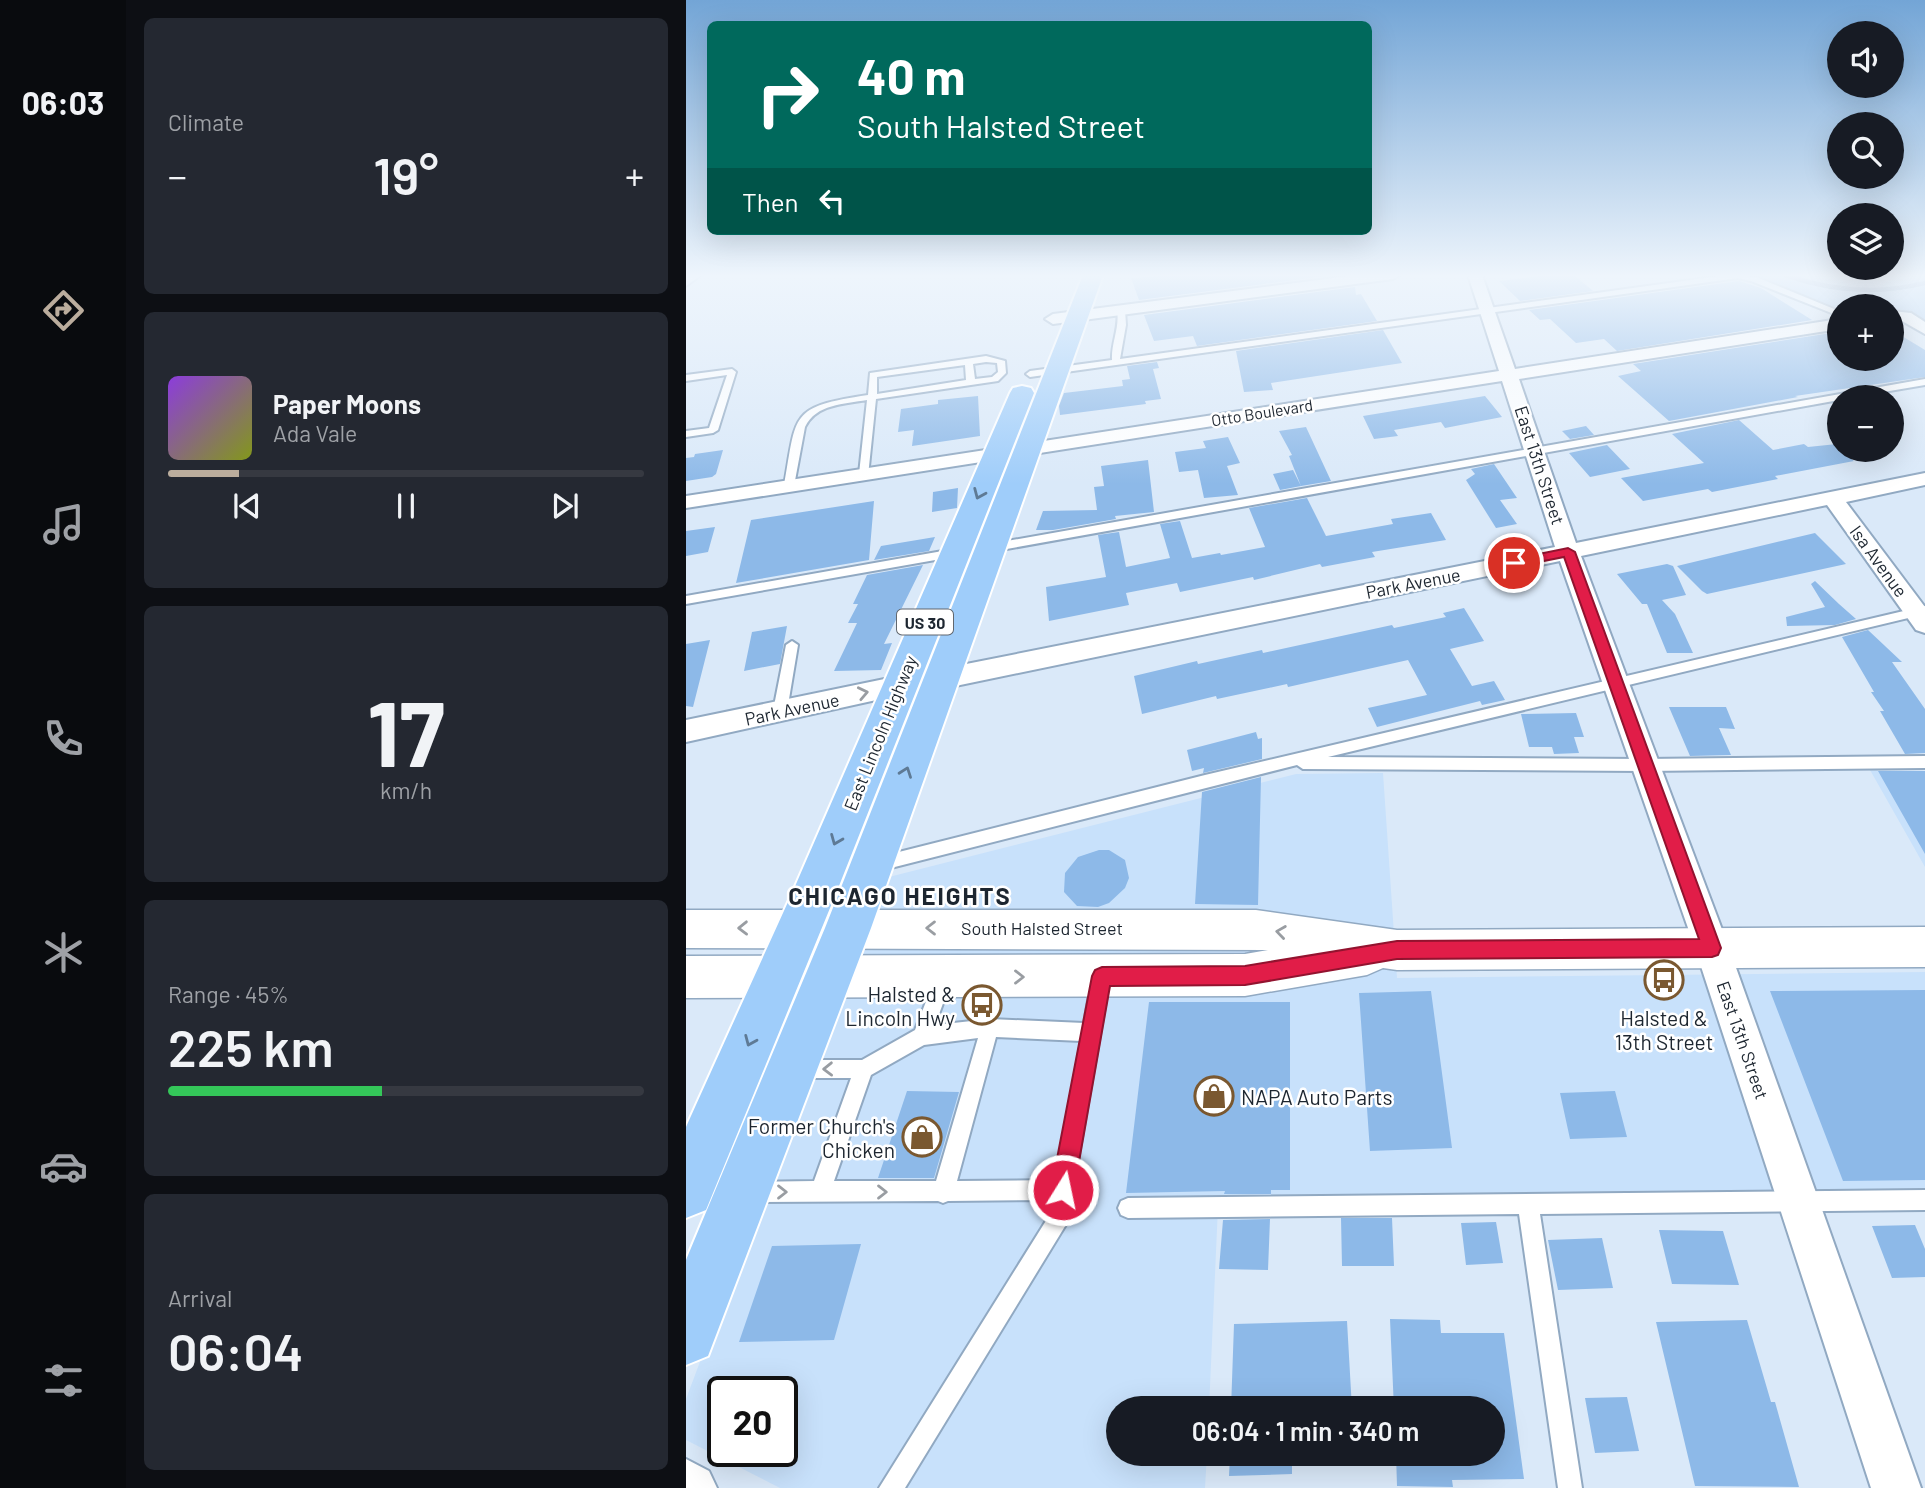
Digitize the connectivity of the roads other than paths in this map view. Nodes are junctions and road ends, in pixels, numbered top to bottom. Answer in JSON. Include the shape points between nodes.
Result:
{"nodes":[{"id":1,"x":1054,"y":344,"type":"edge"},
{"id":2,"x":1118,"y":344,"type":"edge"},
{"id":3,"x":1244,"y":344,"type":"edge"},
{"id":4,"x":1500,"y":344,"type":"edge"},
{"id":5,"x":1702,"y":344,"type":"edge"},
{"id":6,"x":969,"y":362,"type":"junction"},
{"id":7,"x":1116,"y":362,"type":"junction"},
{"id":8,"x":1043,"y":372,"type":"junction"},
{"id":9,"x":1510,"y":373,"type":"junction"},
{"id":10,"x":686,"y":378,"type":"edge"},
{"id":11,"x":995,"y":379,"type":"junction"},
{"id":12,"x":971,"y":382,"type":"junction"},
{"id":13,"x":1925,"y":382,"type":"edge"},
{"id":14,"x":950,"y":385,"type":"junction"},
{"id":15,"x":982,"y":392,"type":"dead end"},
{"id":16,"x":964,"y":395,"type":"dead end"},
{"id":17,"x":872,"y":397,"type":"junction"},
{"id":18,"x":686,"y":434,"type":"edge"},
{"id":19,"x":1012,"y":451,"type":"junction"},
{"id":20,"x":1535,"y":451,"type":"junction"},
{"id":21,"x":864,"y":474,"type":"junction"},
{"id":22,"x":1925,"y":478,"type":"edge"},
{"id":23,"x":789,"y":486,"type":"junction"},
{"id":24,"x":1832,"y":498,"type":"junction"},
{"id":25,"x":686,"y":502,"type":"edge"},
{"id":26,"x":990,"y":548,"type":"junction"},
{"id":27,"x":1568,"y":552,"type":"junction"},
{"id":28,"x":954,"y":553,"type":"junction"},
{"id":29,"x":686,"y":600,"type":"edge"},
{"id":30,"x":1922,"y":616,"type":"edge"},
{"id":31,"x":792,"y":645,"type":"dead end"},
{"id":32,"x":941,"y":679,"type":"junction"},
{"id":33,"x":1616,"y":683,"type":"junction"},
{"id":34,"x":899,"y":686,"type":"junction"},
{"id":35,"x":780,"y":712,"type":"junction"},
{"id":36,"x":686,"y":731,"type":"edge"},
{"id":37,"x":1282,"y":762,"type":"junction"},
{"id":38,"x":1925,"y":762,"type":"edge"},
{"id":39,"x":1645,"y":765,"type":"junction"},
{"id":40,"x":871,"y":866,"type":"junction"},
{"id":41,"x":799,"y":927,"type":"junction"},
{"id":42,"x":848,"y":928,"type":"junction"},
{"id":43,"x":686,"y":929,"type":"edge"},
{"id":44,"x":1925,"y":947,"type":"edge"},
{"id":45,"x":1712,"y":948,"type":"junction"},
{"id":46,"x":1397,"y":950,"type":"junction"},
{"id":47,"x":1102,"y":976,"type":"junction"},
{"id":48,"x":686,"y":977,"type":"edge"},
{"id":49,"x":777,"y":978,"type":"junction"},
{"id":50,"x":828,"y":978,"type":"junction"},
{"id":51,"x":943,"y":978,"type":"junction"},
{"id":52,"x":990,"y":1028,"type":"junction"},
{"id":53,"x":1091,"y":1032,"type":"junction"},
{"id":54,"x":922,"y":1036,"type":"junction"},
{"id":55,"x":864,"y":1069,"type":"junction"},
{"id":56,"x":792,"y":1070,"type":"junction"},
{"id":57,"x":686,"y":1190,"type":"edge"},
{"id":58,"x":1063,"y":1190,"type":"junction"},
{"id":59,"x":743,"y":1192,"type":"junction"},
{"id":60,"x":821,"y":1192,"type":"junction"},
{"id":61,"x":943,"y":1193,"type":"junction"},
{"id":62,"x":1925,"y":1200,"type":"edge"},
{"id":63,"x":1798,"y":1201,"type":"junction"},
{"id":64,"x":1528,"y":1204,"type":"junction"},
{"id":65,"x":1128,"y":1208,"type":"dead end"},
{"id":66,"x":686,"y":1334,"type":"edge"},
{"id":67,"x":686,"y":1484,"type":"edge"},
{"id":68,"x":692,"y":1488,"type":"edge"},
{"id":69,"x":891,"y":1488,"type":"edge"},
{"id":70,"x":1570,"y":1488,"type":"edge"},
{"id":71,"x":1896,"y":1488,"type":"edge"}],
"edges":[{"from":1,"to":8,"type":"main road","name":"East Lincoln Highway","number":"US 30"},
{"from":2,"to":7,"type":"lane"},
{"from":3,"to":7,"type":"lane"},
{"from":4,"to":9,"type":"street","name":"East 13th Street"},
{"from":5,"to":9,"type":"street","name":"Otto Boulevard"},
{"from":6,"to":11,"type":"lane","via":[[1001,361],[1002,373]]},
{"from":6,"to":12,"type":"lane"},
{"from":6,"to":17,"type":"lane","via":[[873,375]]},
{"from":7,"to":8,"type":"lane"},
{"from":8,"to":19,"type":"main road","name":"East Lincoln Highway","number":"US 30"},
{"from":9,"to":19,"type":"street","name":"Otto Boulevard"},
{"from":9,"to":20,"type":"street","name":"East 13th Street"},
{"from":10,"to":18,"type":"lane","via":[[732,372],[713,430]]},
{"from":11,"to":12,"type":"lane"},
{"from":11,"to":15,"type":"lane","via":[[994,385]]},
{"from":12,"to":14,"type":"lane"},
{"from":13,"to":20,"type":"lane"},
{"from":14,"to":16,"type":"lane","via":[[952,394]]},
{"from":14,"to":17,"type":"lane"},
{"from":17,"to":21,"type":"lane"},
{"from":17,"to":23,"type":"lane","via":[[822,404],[800,419]]},
{"from":19,"to":21,"type":"street","name":"Otto Boulevard"},
{"from":19,"to":26,"type":"main road","name":"East Lincoln Highway","number":"US 30"},
{"from":19,"to":28,"type":"main road","name":"East Lincoln Highway","number":"US 30","one_way":true},
{"from":20,"to":26,"type":"lane"},
{"from":20,"to":27,"type":"street","name":"East 13th Street"},
{"from":21,"to":23,"type":"street","name":"Otto Boulevard"},
{"from":22,"to":24,"type":"street","name":"Park Avenue"},
{"from":23,"to":25,"type":"street","name":"Otto Boulevard"},
{"from":24,"to":27,"type":"street","name":"Park Avenue"},
{"from":24,"to":30,"type":"street","name":"Isa Avenue"},
{"from":26,"to":32,"type":"main road","name":"East Lincoln Highway","number":"US 30"},
{"from":27,"to":32,"type":"street","name":"Park Avenue"},
{"from":27,"to":33,"type":"street","name":"East 13th Street"},
{"from":28,"to":29,"type":"lane"},
{"from":28,"to":34,"type":"main road","name":"East Lincoln Highway","number":"US 30"},
{"from":30,"to":33,"type":"lane"},
{"from":31,"to":35,"type":"lane"},
{"from":40,"to":32,"type":"main road","name":"East Lincoln Highway","number":"US 30","one_way":true},
{"from":33,"to":37,"type":"lane"},
{"from":33,"to":39,"type":"street","name":"East 13th Street"},
{"from":35,"to":34,"type":"street","name":"Park Avenue","one_way":true},
{"from":34,"to":41,"type":"main road","name":"East Lincoln Highway","number":"US 30","one_way":true},
{"from":35,"to":36,"type":"street","name":"Park Avenue"},
{"from":37,"to":39,"type":"lane"},
{"from":37,"to":40,"type":"lane"},
{"from":38,"to":39,"type":"lane"},
{"from":39,"to":45,"type":"street","name":"East 13th Street"},
{"from":40,"to":42,"type":"main road","name":"East Lincoln Highway","number":"US 30"},
{"from":41,"to":42,"type":"street","name":"South Halsted Street"},
{"from":41,"to":43,"type":"street","name":"South Halsted Street","one_way":true},
{"from":41,"to":49,"type":"main road","name":"East Lincoln Highway","number":"US 30"},
{"from":46,"to":42,"type":"street","name":"South Halsted Street","one_way":true,"via":[[1256,929]]},
{"from":42,"to":50,"type":"main road","number":"US 30"},
{"from":44,"to":45,"type":"street","name":"South Halsted Street"},
{"from":45,"to":46,"type":"street","name":"South Halsted Street"},
{"from":45,"to":63,"type":"street","name":"East 13th Street"},
{"from":46,"to":47,"type":"street","name":"South Halsted Street","via":[[1245,975]]},
{"from":51,"to":47,"type":"street","name":"South Halsted Street","one_way":true},
{"from":47,"to":53,"type":"lane"},
{"from":48,"to":49,"type":"street","name":"South Halsted Street"},
{"from":49,"to":50,"type":"street","name":"South Halsted Street"},
{"from":49,"to":57,"type":"main road","name":"East Lincoln Highway","number":"US 30","one_way":true},
{"from":50,"to":51,"type":"street","name":"South Halsted Street"},
{"from":50,"to":56,"type":"main road","number":"US 30"},
{"from":51,"to":54,"type":"lane"},
{"from":52,"to":53,"type":"lane"},
{"from":52,"to":54,"type":"lane"},
{"from":52,"to":61,"type":"lane"},
{"from":53,"to":58,"type":"lane"},
{"from":54,"to":55,"type":"lane"},
{"from":55,"to":56,"type":"lane","one_way":true},
{"from":55,"to":60,"type":"lane"},
{"from":56,"to":59,"type":"main road","number":"US 30"},
{"from":58,"to":61,"type":"lane"},
{"from":58,"to":69,"type":"lane","via":[[1057,1223]]},
{"from":59,"to":60,"type":"lane","one_way":true},
{"from":59,"to":66,"type":"main road","number":"US 30"},
{"from":60,"to":61,"type":"lane","one_way":true},
{"from":62,"to":63,"type":"lane"},
{"from":63,"to":64,"type":"lane"},
{"from":63,"to":71,"type":"street","name":"East 13th Street"},
{"from":64,"to":65,"type":"lane"},
{"from":64,"to":70,"type":"lane"},
{"from":67,"to":68,"type":"street"}]}
